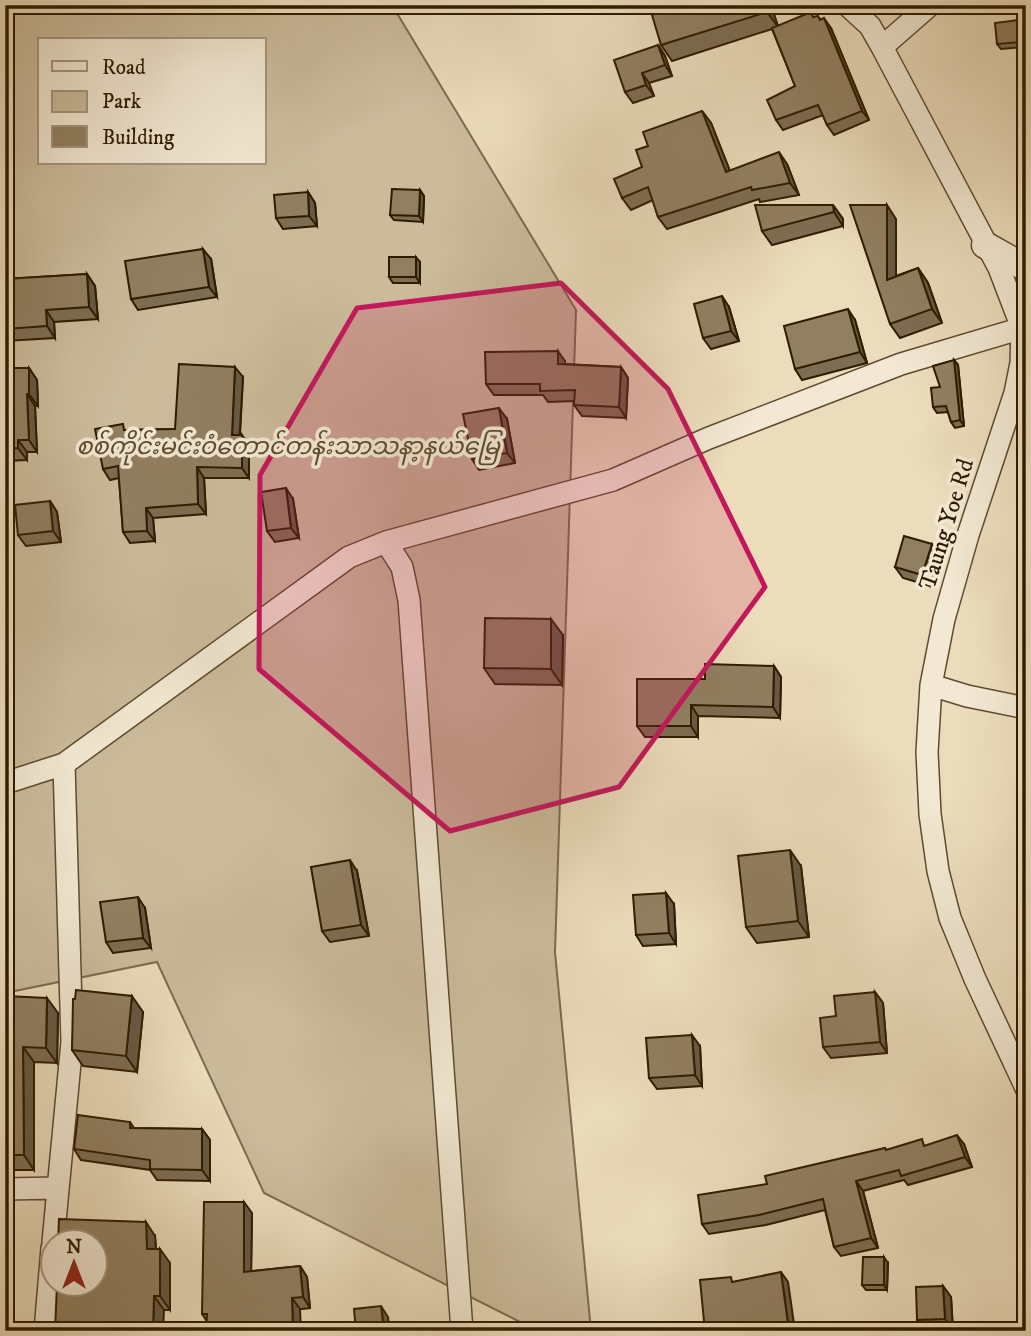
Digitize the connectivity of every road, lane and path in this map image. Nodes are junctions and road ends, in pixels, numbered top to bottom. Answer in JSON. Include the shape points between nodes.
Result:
{"nodes":[{"id":1,"x":847,"y":5,"type":"edge"},
{"id":2,"x":930,"y":5,"type":"edge"},
{"id":3,"x":882,"y":47,"type":"junction"},
{"id":4,"x":985,"y":245,"type":"junction"},
{"id":5,"x":1026,"y":268,"type":"edge"},
{"id":6,"x":1024,"y":327,"type":"edge"},
{"id":7,"x":386,"y":542,"type":"junction"},
{"id":8,"x":931,"y":685,"type":"junction"},
{"id":9,"x":1026,"y":708,"type":"edge"},
{"id":10,"x":64,"y":764,"type":"junction"},
{"id":11,"x":6,"y":780,"type":"edge"},
{"id":12,"x":1026,"y":1088,"type":"edge"},
{"id":13,"x":58,"y":1188,"type":"junction"},
{"id":14,"x":5,"y":1189,"type":"edge"},
{"id":15,"x":54,"y":1228,"type":"edge"},
{"id":16,"x":48,"y":1298,"type":"edge"},
{"id":17,"x":45,"y":1331,"type":"edge"},
{"id":18,"x":462,"y":1331,"type":"edge"}],
"edges":[{"from":1,"to":3,"type":"street","name":"Taung Yoe Rd","via":[[870,26]]},
{"from":2,"to":3,"type":"street"},
{"from":3,"to":4,"type":"street","name":"Taung Yoe Rd"},
{"from":4,"to":5,"type":"street"},
{"from":4,"to":6,"type":"street","name":"Taung Yoe Rd"},
{"from":6,"to":7,"type":"street","via":[[901,365],[613,480]]},
{"from":6,"to":8,"type":"street","name":"Taung Yoe Rd","via":[[1015,393],[944,618]]},
{"from":7,"to":10,"type":"street","via":[[349,558]]},
{"from":7,"to":18,"type":"street","via":[[402,567],[410,612]]},
{"from":8,"to":9,"type":"street"},
{"from":8,"to":12,"type":"street","name":"Taung Yoe Rd","via":[[926,752],[937,871],[975,979]]},
{"from":10,"to":11,"type":"street"},
{"from":10,"to":13,"type":"street","via":[[72,1042]]},
{"from":13,"to":14,"type":"street"},
{"from":13,"to":15,"type":"street"},
{"from":16,"to":17,"type":"street"}]}
